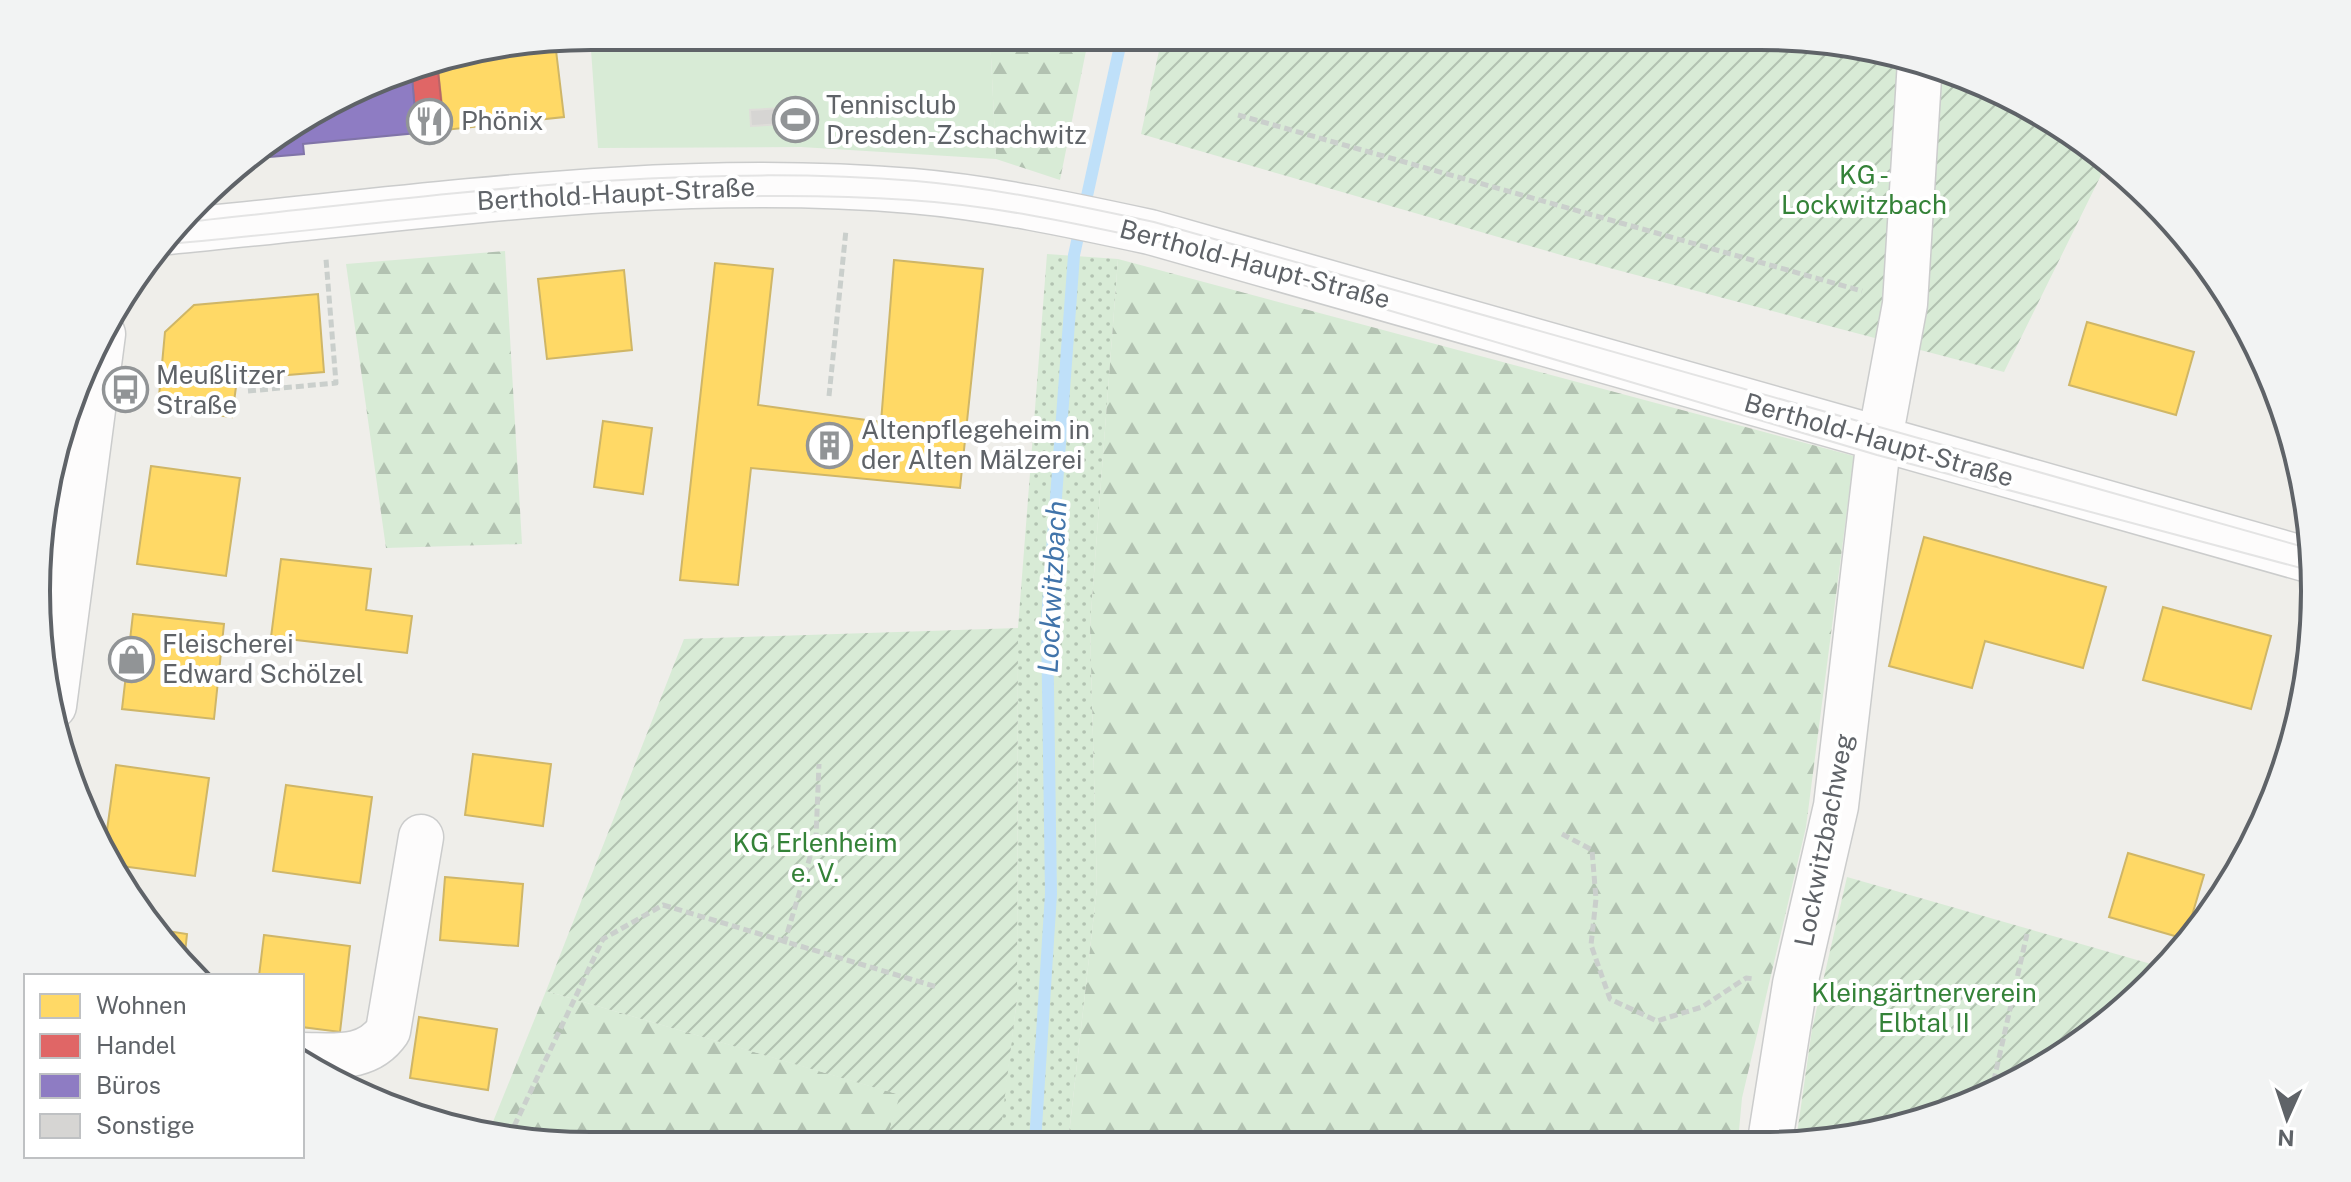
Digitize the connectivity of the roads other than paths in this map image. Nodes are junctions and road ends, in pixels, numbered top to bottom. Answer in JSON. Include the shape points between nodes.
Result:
{"nodes":[{"id":1,"x":1919,"y":74,"type":"edge"},
{"id":2,"x":187,"y":230,"type":"edge"},
{"id":3,"x":99,"y":368,"type":"edge"},
{"id":4,"x":1880,"y":441,"type":"junction"},
{"id":5,"x":2300,"y":558,"type":"edge"},
{"id":6,"x":57,"y":679,"type":"edge"},
{"id":7,"x":421,"y":837,"type":"dead end"},
{"id":8,"x":312,"y":1055,"type":"edge"},
{"id":9,"x":1771,"y":1132,"type":"edge"}],
"edges":[{"from":1,"to":4,"type":"street","name":"Lockwitzbachweg","via":[[1905,304]]},
{"from":2,"to":4,"type":"street","name":"Berthold-Haupt-Straße","via":[[495,200],[712,186],[913,191],[1037,208],[1150,232]]},
{"from":3,"to":6,"type":"street"},
{"from":4,"to":5,"type":"street","name":"Berthold-Haupt-Straße"},
{"from":4,"to":9,"type":"street","name":"Lockwitzbachweg","via":[[1836,806],[1795,984]]},
{"from":7,"to":8,"type":"street","via":[[388,1031],[375,1045],[349,1056]]}]}
